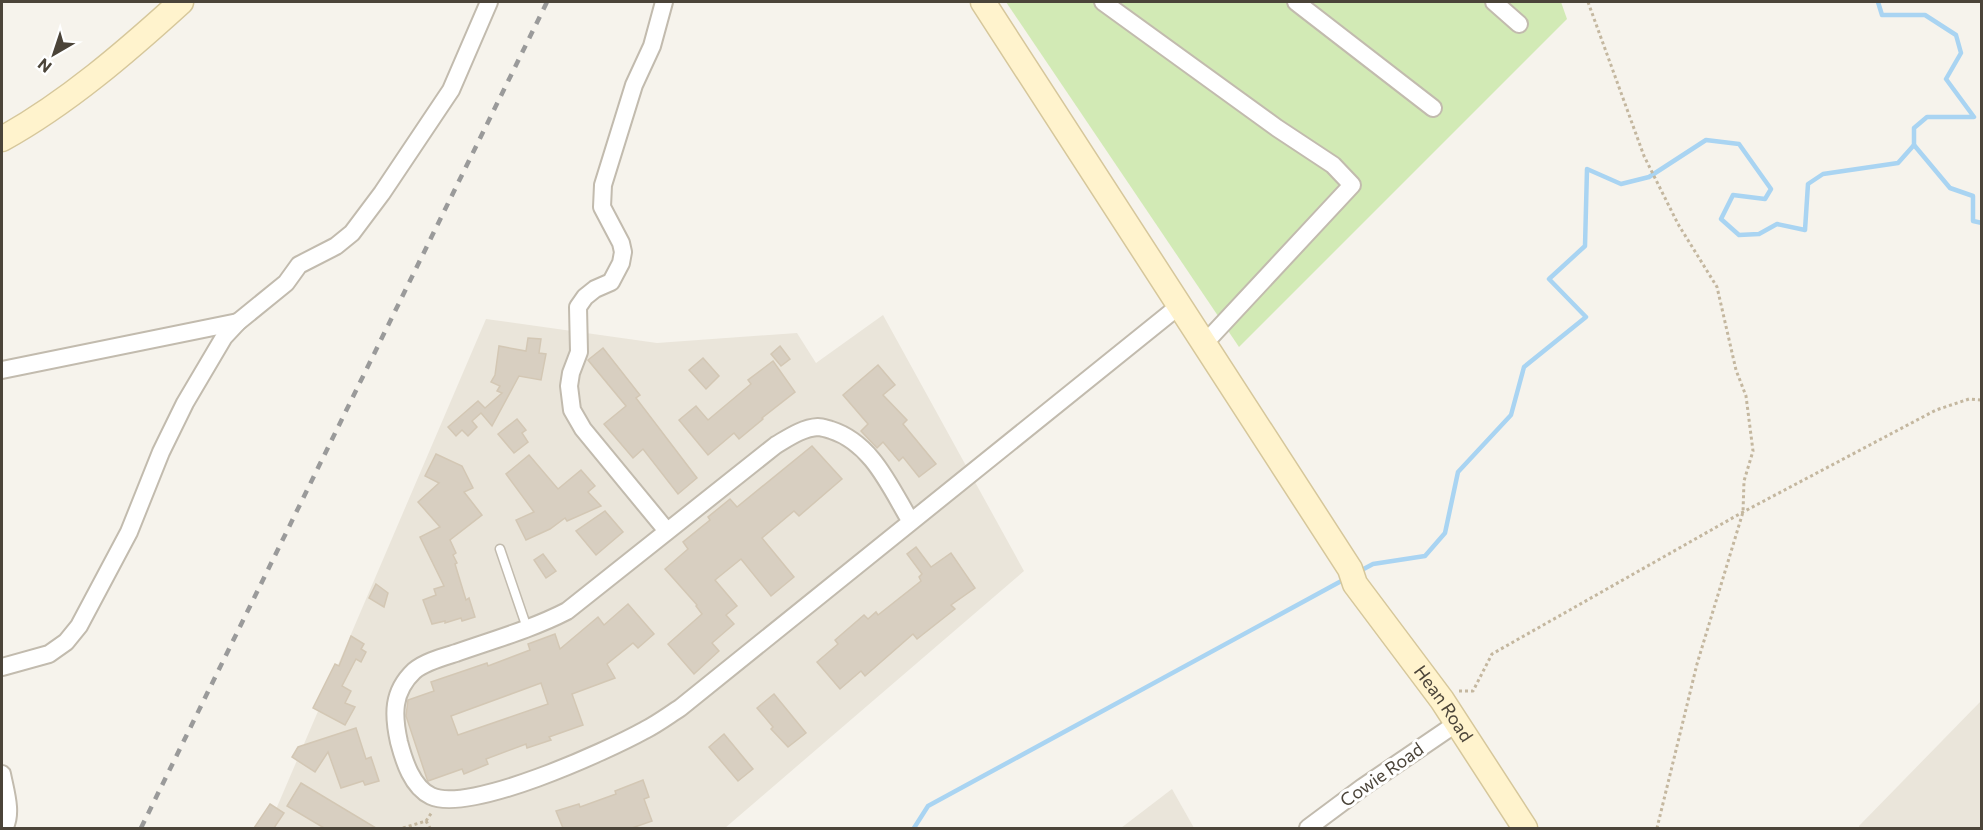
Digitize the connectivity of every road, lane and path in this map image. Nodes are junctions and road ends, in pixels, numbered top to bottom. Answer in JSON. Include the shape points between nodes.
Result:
{"nodes":[{"id":1,"x":181,"y":2,"type":"edge"},
{"id":2,"x":489,"y":2,"type":"edge"},
{"id":3,"x":664,"y":2,"type":"edge"},
{"id":4,"x":983,"y":2,"type":"edge"},
{"id":5,"x":1103,"y":2,"type":"edge"},
{"id":6,"x":1296,"y":2,"type":"edge"},
{"id":7,"x":1494,"y":2,"type":"edge"},
{"id":8,"x":1588,"y":2,"type":"edge"},
{"id":9,"x":1519,"y":24,"type":"dead end"},
{"id":10,"x":1433,"y":108,"type":"dead end"},
{"id":11,"x":2,"y":139,"type":"edge"},
{"id":12,"x":1179,"y":306,"type":"junction"},
{"id":13,"x":238,"y":322,"type":"junction"},
{"id":14,"x":1203,"y":345,"type":"junction"},
{"id":15,"x":2,"y":370,"type":"edge"},
{"id":16,"x":1982,"y":400,"type":"edge"},
{"id":17,"x":1743,"y":512,"type":"junction"},
{"id":18,"x":911,"y":522,"type":"junction"},
{"id":19,"x":667,"y":531,"type":"junction"},
{"id":20,"x":500,"y":549,"type":"dead end"},
{"id":21,"x":527,"y":628,"type":"junction"},
{"id":22,"x":2,"y":667,"type":"edge"},
{"id":23,"x":1442,"y":700,"type":"junction"},
{"id":24,"x":1457,"y":723,"type":"junction"},
{"id":25,"x":2,"y":774,"type":"edge"},
{"id":26,"x":444,"y":800,"type":"junction"},
{"id":27,"x":426,"y":820,"type":"junction"},
{"id":28,"x":4,"y":828,"type":"edge"},
{"id":29,"x":403,"y":828,"type":"edge"},
{"id":30,"x":430,"y":828,"type":"edge"},
{"id":31,"x":1308,"y":828,"type":"edge"},
{"id":32,"x":1525,"y":828,"type":"edge"},
{"id":33,"x":1656,"y":828,"type":"edge"}],
"edges":[{"from":1,"to":11,"type":"street","via":[[65,99]]},
{"from":2,"to":13,"type":"street","via":[[451,90],[352,233],[299,265],[286,283]]},
{"from":3,"to":19,"type":"street","via":[[603,185],[602,207],[621,243],[621,263],[611,282],[595,289],[578,307],[579,352],[569,386],[572,410],[583,429]]},
{"from":4,"to":12,"type":"street","name":"Hean Road"},
{"from":5,"to":14,"type":"street","via":[[1333,165],[1352,185]]},
{"from":6,"to":10,"type":"street"},
{"from":7,"to":9,"type":"street"},
{"from":8,"to":17,"type":"path","via":[[1644,156],[1678,224],[1718,287],[1736,370],[1746,396],[1753,451],[1744,481]]},
{"from":12,"to":14,"type":"street","name":"Hean Road"},
{"from":12,"to":18,"type":"street"},
{"from":13,"to":15,"type":"street"},
{"from":13,"to":22,"type":"street","via":[[224,337],[185,403],[129,532],[79,626],[49,654]]},
{"from":14,"to":23,"type":"street","name":"Hean Road","via":[[1353,576]]},
{"from":16,"to":17,"type":"path","via":[[1969,399],[1936,410]]},
{"from":17,"to":23,"type":"path","via":[[1492,654],[1473,692],[1456,691]]},
{"from":17,"to":33,"type":"path","via":[[1697,664]]},
{"from":18,"to":19,"type":"street","via":[[879,468],[859,446],[819,427],[796,433],[776,445]]},
{"from":18,"to":26,"type":"street","via":[[680,708],[648,729],[519,784],[465,799]]},
{"from":19,"to":21,"type":"street","via":[[567,611]]},
{"from":20,"to":21,"type":"lane"},
{"from":21,"to":26,"type":"street","via":[[416,669],[404,683],[395,702],[403,756],[415,783],[429,795]]},
{"from":23,"to":24,"type":"street","name":"Hean Road"},
{"from":24,"to":31,"type":"street","name":"Cowie Road"},
{"from":24,"to":32,"type":"street","name":"Hean Road"},
{"from":25,"to":28,"type":"street","via":[[8,812]]},
{"from":26,"to":27,"type":"path"},
{"from":27,"to":29,"type":"path"},
{"from":27,"to":30,"type":"path"}]}
